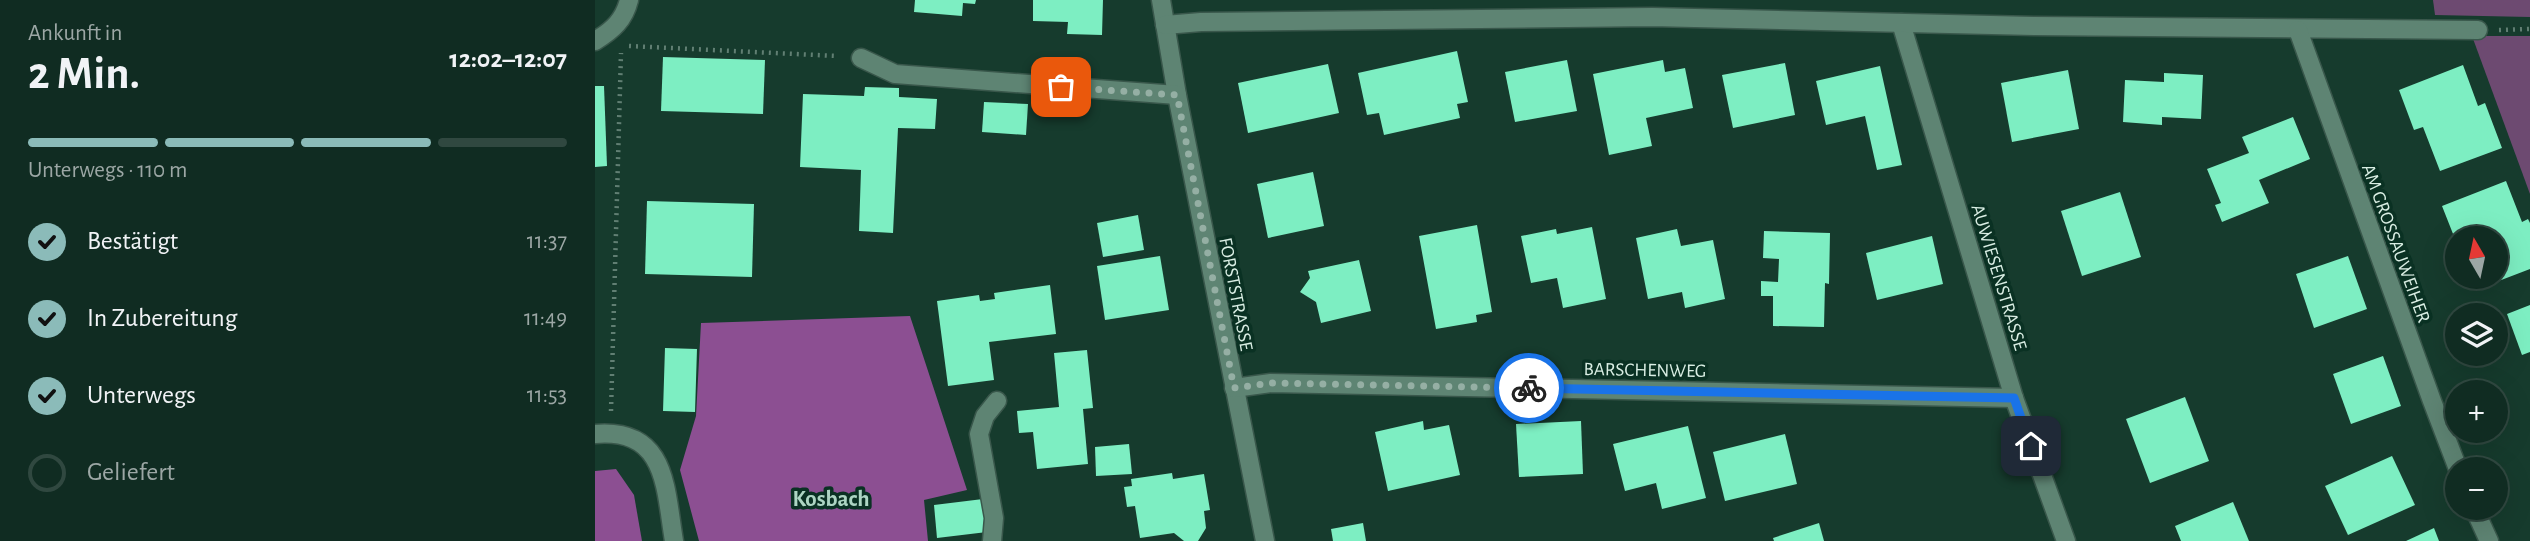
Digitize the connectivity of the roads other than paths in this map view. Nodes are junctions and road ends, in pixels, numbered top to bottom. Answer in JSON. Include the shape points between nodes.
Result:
{"nodes":[{"id":1,"x":629,"y":0,"type":"edge"},
{"id":2,"x":1161,"y":0,"type":"edge"},
{"id":3,"x":1901,"y":23,"type":"junction"},
{"id":4,"x":1165,"y":25,"type":"junction"},
{"id":5,"x":2298,"y":30,"type":"junction"},
{"id":6,"x":2478,"y":30,"type":"dead end"},
{"id":7,"x":595,"y":41,"type":"edge"},
{"id":8,"x":861,"y":58,"type":"road end"},
{"id":9,"x":1177,"y":95,"type":"junction"},
{"id":10,"x":1234,"y":388,"type":"junction"},
{"id":11,"x":2014,"y":398,"type":"junction"},
{"id":12,"x":997,"y":401,"type":"dead end"},
{"id":13,"x":603,"y":434,"type":"edge"},
{"id":14,"x":2453,"y":457,"type":"edge"},
{"id":15,"x":2479,"y":520,"type":"edge"},
{"id":16,"x":674,"y":541,"type":"edge"},
{"id":17,"x":992,"y":541,"type":"edge"},
{"id":18,"x":1265,"y":541,"type":"edge"},
{"id":19,"x":2066,"y":541,"type":"edge"},
{"id":20,"x":2489,"y":541,"type":"edge"}],
"edges":[{"from":1,"to":7,"type":"street","via":[[618,24]]},
{"from":2,"to":4,"type":"street","name":"FORSTSTRASSE"},
{"from":3,"to":4,"type":"street","via":[[1652,17]]},
{"from":3,"to":5,"type":"street"},
{"from":3,"to":11,"type":"street","name":"AUWIESENSTRASSE"},
{"from":4,"to":9,"type":"street","name":"FORSTSTRASSE"},
{"from":5,"to":6,"type":"street"},
{"from":5,"to":14,"type":"street","name":"AM GROSSAUWEIHER"},
{"from":8,"to":9,"type":"street","via":[[895,74]]},
{"from":9,"to":10,"type":"street","name":"FORSTSTRASSE"},
{"from":10,"to":11,"type":"street","name":"BARSCHENWEG","via":[[1271,383]]},
{"from":10,"to":18,"type":"street","name":"FORSTSTRASSE"},
{"from":11,"to":19,"type":"street","name":"AUWIESENSTRASSE"},
{"from":12,"to":17,"type":"street","via":[[979,434],[994,518]]},
{"from":13,"to":16,"type":"street","via":[[639,441],[652,452],[664,482]]},
{"from":15,"to":20,"type":"street"}]}
